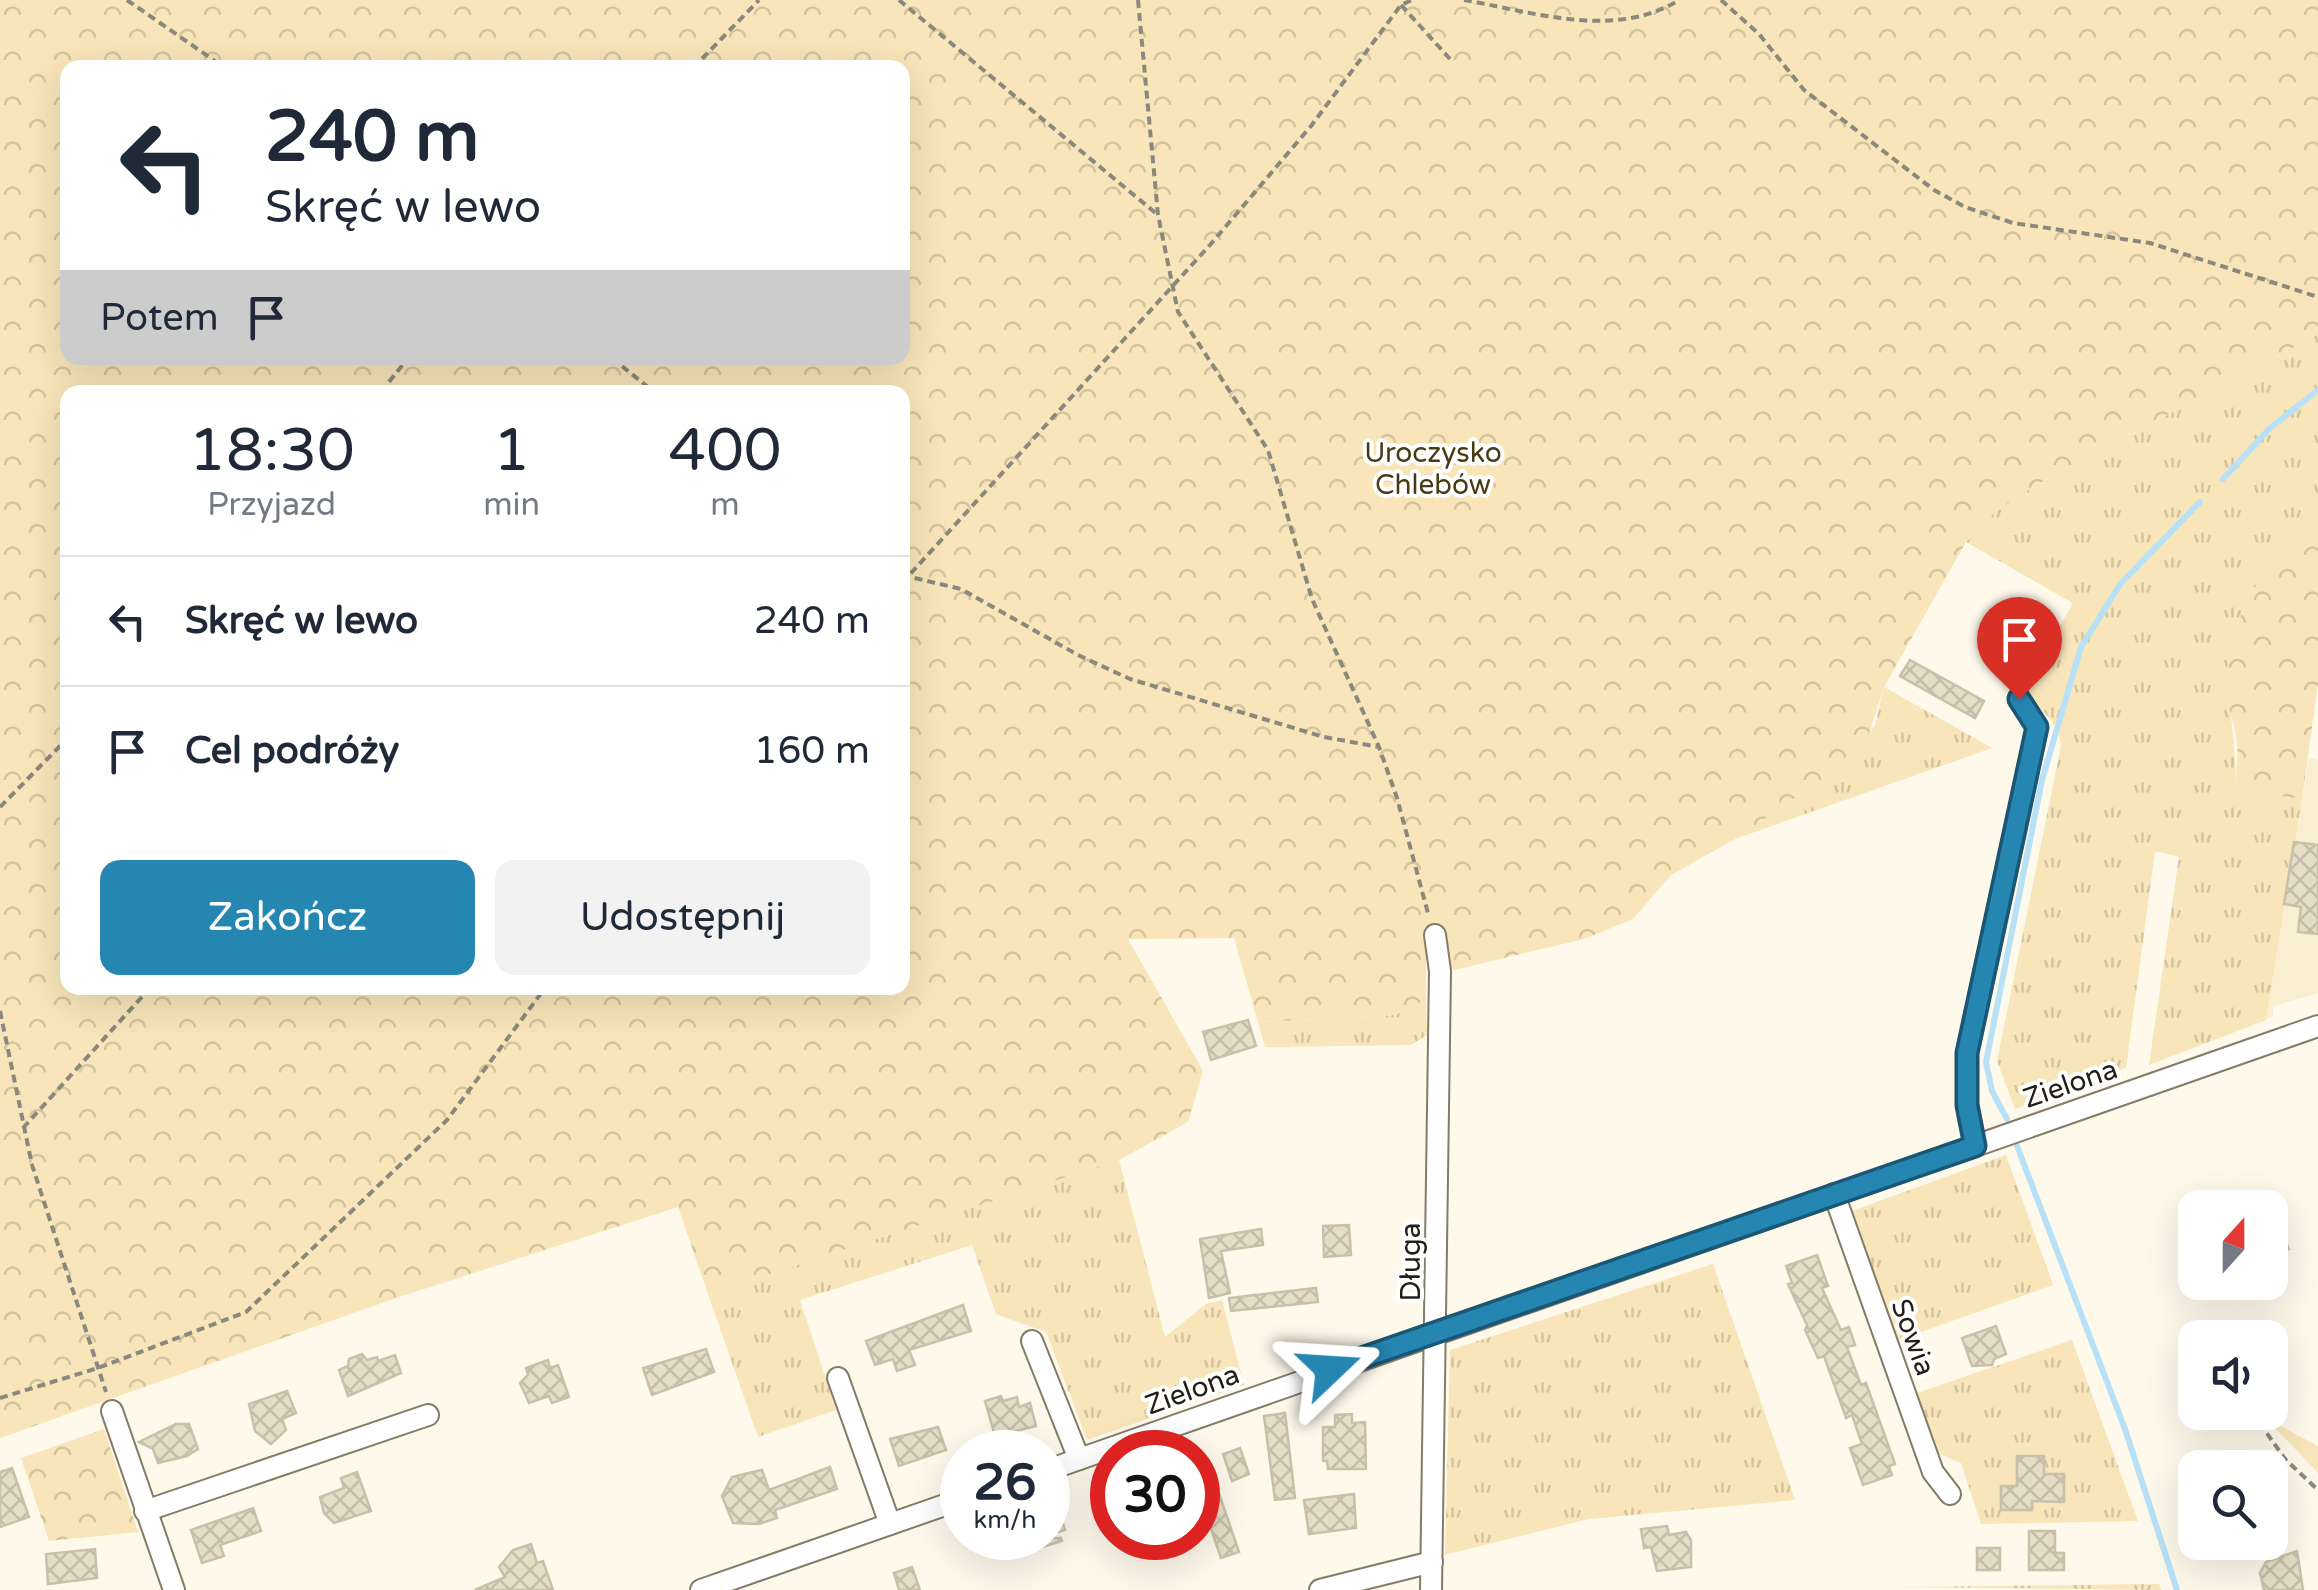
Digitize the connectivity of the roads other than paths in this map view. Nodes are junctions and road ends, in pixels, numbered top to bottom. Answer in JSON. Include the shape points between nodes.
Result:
{"nodes":[{"id":1,"x":2019,"y":699,"type":"dead end"},
{"id":2,"x":1435,"y":934,"type":"road end"},
{"id":3,"x":2318,"y":1026,"type":"edge"},
{"id":4,"x":1975,"y":1146,"type":"junction"},
{"id":5,"x":1834,"y":1194,"type":"junction"},
{"id":6,"x":1437,"y":1331,"type":"junction"},
{"id":7,"x":1032,"y":1341,"type":"dead end"},
{"id":8,"x":838,"y":1378,"type":"dead end"},
{"id":9,"x":112,"y":1411,"type":"road end"},
{"id":10,"x":428,"y":1416,"type":"dead end"},
{"id":11,"x":1079,"y":1459,"type":"junction"},
{"id":12,"x":1070,"y":1462,"type":"edge"},
{"id":13,"x":1950,"y":1494,"type":"dead end"},
{"id":14,"x":940,"y":1507,"type":"edge"},
{"id":15,"x":145,"y":1510,"type":"junction"},
{"id":16,"x":890,"y":1524,"type":"junction"},
{"id":17,"x":1432,"y":1562,"type":"junction"},
{"id":18,"x":174,"y":1590,"type":"edge"},
{"id":19,"x":701,"y":1590,"type":"edge"},
{"id":20,"x":1320,"y":1590,"type":"edge"},
{"id":21,"x":1431,"y":1590,"type":"edge"}],
"edges":[{"from":1,"to":4,"type":"street","via":[[2037,727],[1967,1053]]},
{"from":2,"to":6,"type":"street","name":"Długa"},
{"from":3,"to":4,"type":"street","name":"Zielona"},
{"from":4,"to":5,"type":"street","name":"Zielona"},
{"from":5,"to":6,"type":"street","name":"Zielona"},
{"from":5,"to":13,"type":"street","name":"Sowia","via":[[1933,1472]]},
{"from":6,"to":11,"type":"street","name":"Zielona"},
{"from":6,"to":17,"type":"street","name":"Długa"},
{"from":7,"to":11,"type":"street"},
{"from":8,"to":16,"type":"street"},
{"from":9,"to":15,"type":"street"},
{"from":10,"to":15,"type":"street"},
{"from":11,"to":12,"type":"street","name":"Zielona"},
{"from":14,"to":16,"type":"street"},
{"from":15,"to":18,"type":"street"},
{"from":16,"to":19,"type":"street"},
{"from":17,"to":20,"type":"street"},
{"from":17,"to":21,"type":"street","name":"Długa"}]}
